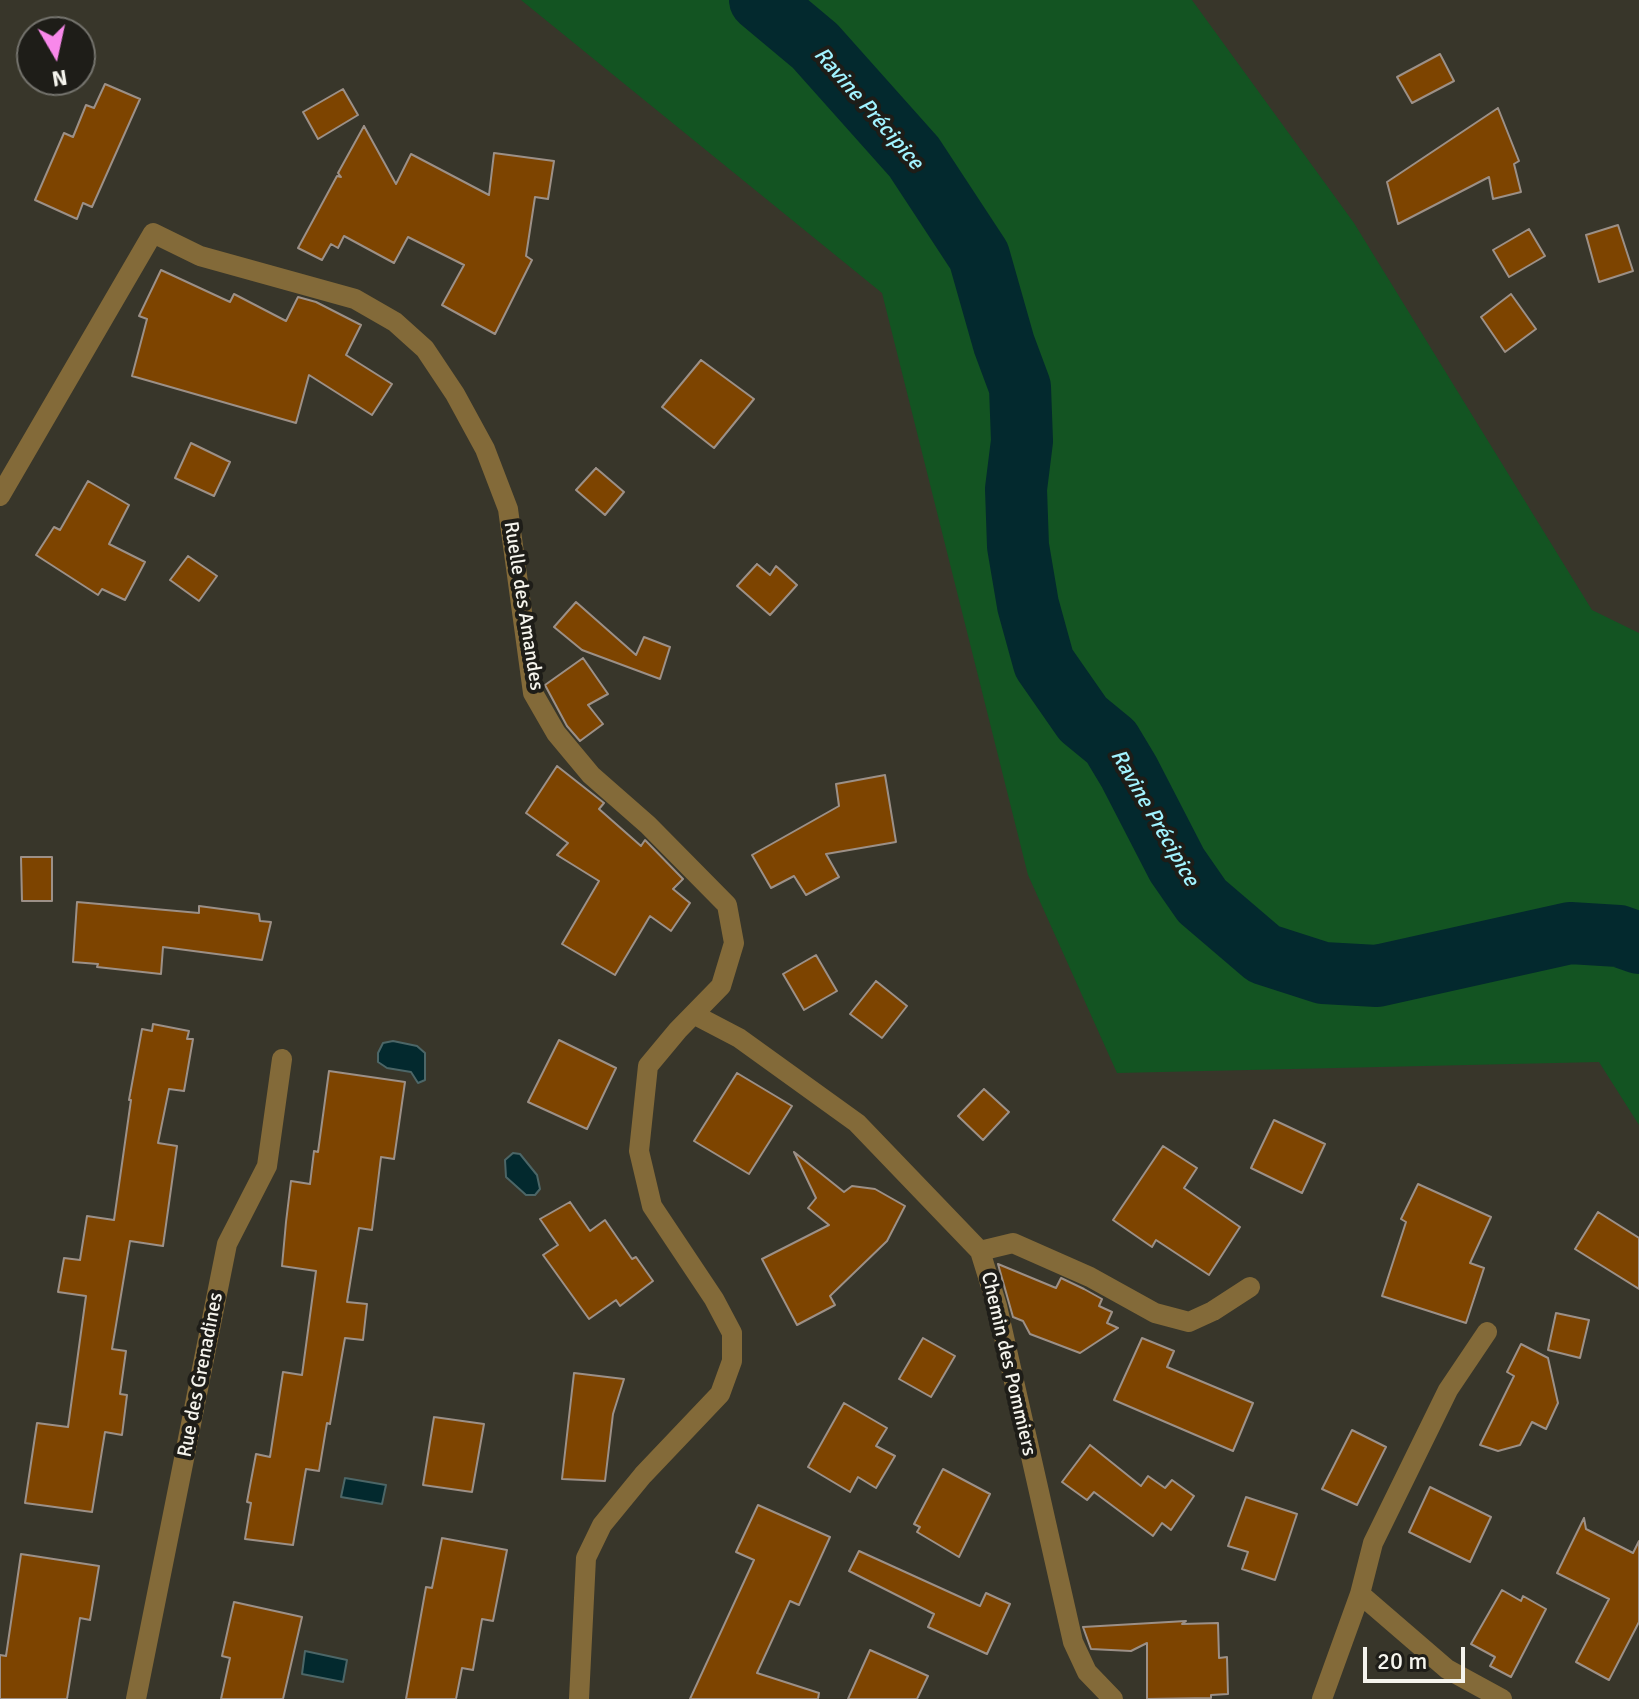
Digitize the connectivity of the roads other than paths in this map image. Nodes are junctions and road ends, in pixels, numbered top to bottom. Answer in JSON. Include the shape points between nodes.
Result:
{"nodes":[{"id":1,"x":0,"y":496,"type":"edge"},
{"id":2,"x":695,"y":1015,"type":"junction"},
{"id":3,"x":282,"y":1059,"type":"dead end"},
{"id":4,"x":980,"y":1251,"type":"junction"},
{"id":5,"x":1250,"y":1287,"type":"dead end"},
{"id":6,"x":1487,"y":1332,"type":"dead end"},
{"id":7,"x":1360,"y":1594,"type":"junction"},
{"id":8,"x":136,"y":1699,"type":"edge"},
{"id":9,"x":579,"y":1699,"type":"edge"},
{"id":10,"x":1113,"y":1699,"type":"edge"},
{"id":11,"x":1322,"y":1699,"type":"edge"},
{"id":12,"x":1502,"y":1699,"type":"edge"}],
"edges":[{"from":1,"to":2,"type":"street","name":"Ruelle des Amandes","via":[[153,233],[200,256],[355,299],[395,322],[425,349],[455,394],[485,449],[508,509],[533,693],[556,733],[591,775],[727,905],[734,943],[721,986]]},
{"from":2,"to":4,"type":"street","name":"Chemin des Pommiers","via":[[739,1038],[857,1123]]},
{"from":2,"to":9,"type":"street","via":[[648,1066],[639,1151],[652,1206],[732,1333],[732,1361],[720,1394],[602,1525],[586,1558]]},
{"from":3,"to":8,"type":"street","name":"Rue des Grenadines","via":[[267,1166],[227,1244]]},
{"from":4,"to":5,"type":"street","via":[[1013,1243],[1155,1313],[1189,1322]]},
{"from":4,"to":10,"type":"street","name":"Chemin des Pommiers","via":[[1073,1642],[1087,1672]]},
{"from":6,"to":7,"type":"street","via":[[1448,1390],[1373,1543]]},
{"from":7,"to":11,"type":"street"},
{"from":7,"to":12,"type":"street","via":[[1447,1669]]}]}
